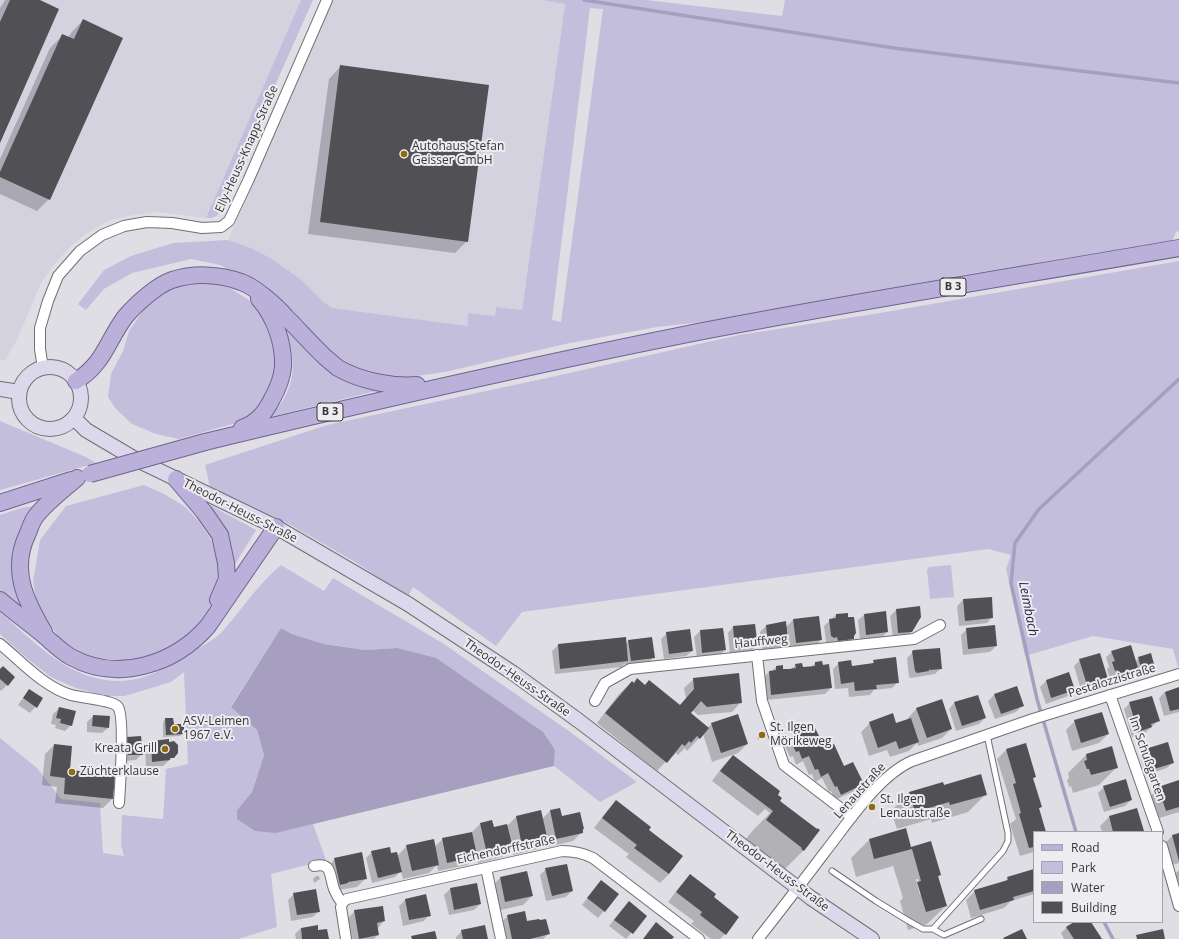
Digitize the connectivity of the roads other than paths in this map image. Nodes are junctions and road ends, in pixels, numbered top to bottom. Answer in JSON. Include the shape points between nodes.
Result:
{"nodes":[{"id":1,"x":327,"y":0,"type":"edge"},
{"id":2,"x":1179,"y":248,"type":"edge"},
{"id":3,"x":242,"y":282,"type":"junction"},
{"id":4,"x":43,"y":368,"type":"junction"},
{"id":5,"x":76,"y":381,"type":"junction"},
{"id":6,"x":455,"y":383,"type":"junction"},
{"id":7,"x":0,"y":389,"type":"edge"},
{"id":8,"x":19,"y":392,"type":"junction"},
{"id":9,"x":74,"y":418,"type":"junction"},
{"id":10,"x":205,"y":442,"type":"junction"},
{"id":11,"x":83,"y":476,"type":"junction"},
{"id":12,"x":176,"y":479,"type":"junction"},
{"id":13,"x":0,"y":503,"type":"edge"},
{"id":14,"x":276,"y":528,"type":"junction"},
{"id":15,"x":0,"y":600,"type":"edge"},
{"id":16,"x":940,"y":625,"type":"dead end"},
{"id":17,"x":208,"y":626,"type":"junction"},
{"id":18,"x":48,"y":638,"type":"junction"},
{"id":19,"x":0,"y":644,"type":"edge"},
{"id":20,"x":757,"y":655,"type":"junction"},
{"id":21,"x":1179,"y":674,"type":"edge"},
{"id":22,"x":1110,"y":695,"type":"junction"},
{"id":23,"x":595,"y":700,"type":"dead end"},
{"id":24,"x":1052,"y":713,"type":"joint"},
{"id":25,"x":987,"y":735,"type":"junction"},
{"id":26,"x":119,"y":803,"type":"dead end"},
{"id":27,"x":852,"y":817,"type":"junction"},
{"id":28,"x":1158,"y":831,"type":"edge"},
{"id":29,"x":1163,"y":850,"type":"edge"},
{"id":30,"x":314,"y":866,"type":"dead end"},
{"id":31,"x":486,"y":868,"type":"junction"},
{"id":32,"x":832,"y":871,"type":"dead end"},
{"id":33,"x":798,"y":888,"type":"junction"},
{"id":34,"x":342,"y":903,"type":"junction"},
{"id":35,"x":1179,"y":906,"type":"edge"},
{"id":36,"x":981,"y":919,"type":"dead end"},
{"id":37,"x":933,"y":929,"type":"junction"},
{"id":38,"x":346,"y":939,"type":"edge"},
{"id":39,"x":501,"y":939,"type":"edge"},
{"id":40,"x":699,"y":939,"type":"edge"},
{"id":41,"x":758,"y":939,"type":"edge"},
{"id":42,"x":872,"y":939,"type":"edge"}],
"edges":[{"from":1,"to":4,"type":"street","name":"Elly-Heuss-Knapp-Straße","via":[[229,221],[221,226],[202,228],[147,222],[124,226],[102,235],[80,251],[58,276],[48,301],[40,328]]},
{"from":2,"to":6,"type":"main road","number":"B 3","via":[[744,324]]},
{"from":3,"to":5,"type":"main road","via":[[203,274],[172,280],[154,290],[125,317],[96,364]]},
{"from":3,"to":6,"type":"main road","via":[[265,297],[338,368],[367,380],[402,386]]},
{"from":3,"to":10,"type":"main road","via":[[261,302],[274,322],[282,348],[283,368],[277,390],[267,410],[253,424]]},
{"from":4,"to":5,"type":"street","via":[[61,369]]},
{"from":4,"to":8,"type":"street","via":[[30,374]]},
{"from":5,"to":9,"type":"street","via":[[81,400]]},
{"from":6,"to":10,"type":"main road","number":"B 3"},
{"from":7,"to":8,"type":"street"},
{"from":8,"to":9,"type":"street","via":[[22,412],[28,421],[37,427],[57,429]]},
{"from":9,"to":12,"type":"street","name":"Theodor-Heuss-Straße","via":[[86,430],[135,459]]},
{"from":10,"to":11,"type":"main road","number":"B 3","bridge":true},
{"from":11,"to":13,"type":"main road","number":"B 3"},
{"from":11,"to":18,"type":"main road","via":[[36,517],[20,555],[20,581],[25,596]]},
{"from":12,"to":14,"type":"street","name":"Theodor-Heuss-Straße"},
{"from":12,"to":17,"type":"main road","via":[[204,512],[220,535],[222,544],[227,579]]},
{"from":14,"to":17,"type":"main road"},
{"from":14,"to":33,"type":"street","name":"Theodor-Heuss-Straße","via":[[408,604],[513,673]]},
{"from":15,"to":18,"type":"main road"},
{"from":16,"to":20,"type":"street","name":"Hauffweg","via":[[914,639]]},
{"from":17,"to":18,"type":"main road","via":[[178,652],[151,664],[129,669],[85,663],[58,648]]},
{"from":19,"to":26,"type":"street","via":[[56,689],[77,697],[117,705],[122,754]]},
{"from":20,"to":23,"type":"street","name":"Hauffweg","via":[[625,671],[605,683]]},
{"from":20,"to":27,"type":"street","via":[[762,701],[784,765]]},
{"from":21,"to":22,"type":"street","name":"Pestalozzistraße"},
{"from":22,"to":24,"type":"street","name":"Pestalozzistraße"},
{"from":22,"to":28,"type":"street","name":"Im Schußgarten"},
{"from":24,"to":25,"type":"street","name":"Lenaustraße"},
{"from":25,"to":27,"type":"street","name":"Lenaustraße","via":[[912,760],[900,767],[885,778]]},
{"from":25,"to":37,"type":"lane","via":[[1008,842],[1003,851]]},
{"from":27,"to":33,"type":"street","name":"Lenaustraße"},
{"from":29,"to":35,"type":"street"},
{"from":30,"to":34,"type":"street","via":[[323,865],[328,868]]},
{"from":31,"to":34,"type":"street","name":"Eichendorffstraße","via":[[349,898]]},
{"from":31,"to":39,"type":"street"},
{"from":31,"to":40,"type":"street","name":"Eichendorffstraße","via":[[562,851],[586,854]]},
{"from":32,"to":37,"type":"lane","via":[[907,920],[923,929]]},
{"from":33,"to":41,"type":"street","name":"Lenaustraße"},
{"from":33,"to":42,"type":"street","name":"Theodor-Heuss-Straße"},
{"from":34,"to":38,"type":"street"},
{"from":36,"to":37,"type":"lane","via":[[944,935]]}]}
